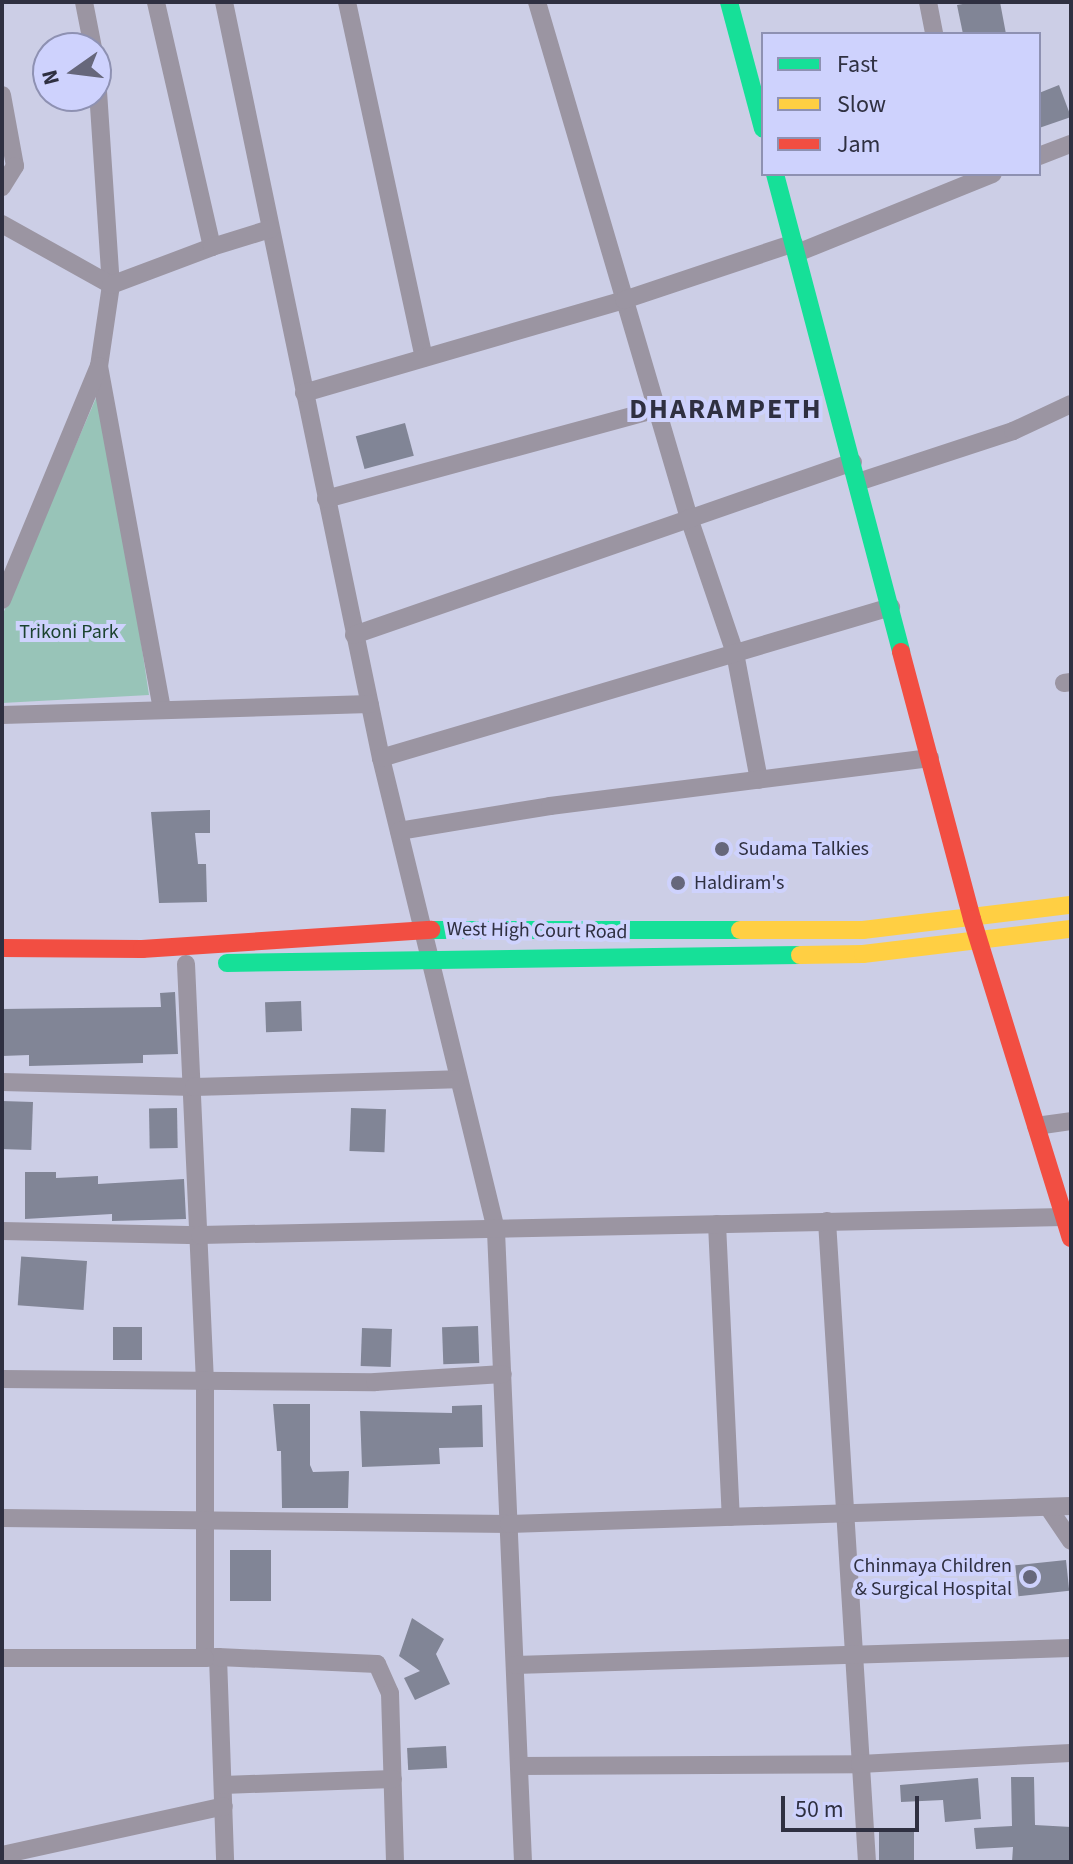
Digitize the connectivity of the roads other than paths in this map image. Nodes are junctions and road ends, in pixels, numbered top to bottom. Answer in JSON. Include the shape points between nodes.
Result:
{"nodes":[{"id":1,"x":84,"y":2,"type":"edge"},
{"id":2,"x":156,"y":2,"type":"edge"},
{"id":3,"x":224,"y":2,"type":"edge"},
{"id":4,"x":347,"y":2,"type":"edge"},
{"id":5,"x":537,"y":2,"type":"edge"},
{"id":6,"x":729,"y":2,"type":"edge"},
{"id":7,"x":928,"y":2,"type":"edge"},
{"id":8,"x":90,"y":32,"type":"edge"},
{"id":9,"x":934,"y":32,"type":"edge"},
{"id":10,"x":2,"y":95,"type":"edge"},
{"id":11,"x":99,"y":112,"type":"edge"},
{"id":12,"x":761,"y":122,"type":"edge"},
{"id":13,"x":1071,"y":144,"type":"edge"},
{"id":14,"x":1041,"y":155,"type":"edge"},
{"id":15,"x":776,"y":176,"type":"edge"},
{"id":16,"x":983,"y":176,"type":"edge"},
{"id":17,"x":963,"y":180,"type":"edge"},
{"id":18,"x":2,"y":187,"type":"edge"},
{"id":19,"x":2,"y":224,"type":"edge"},
{"id":20,"x":270,"y":229,"type":"junction"},
{"id":21,"x":212,"y":247,"type":"junction"},
{"id":22,"x":795,"y":248,"type":"junction"},
{"id":23,"x":111,"y":285,"type":"junction"},
{"id":24,"x":624,"y":300,"type":"junction"},
{"id":25,"x":424,"y":358,"type":"junction"},
{"id":26,"x":99,"y":366,"type":"junction"},
{"id":27,"x":304,"y":393,"type":"junction"},
{"id":28,"x":1071,"y":404,"type":"edge"},
{"id":29,"x":657,"y":409,"type":"junction"},
{"id":30,"x":853,"y":462,"type":"junction"},
{"id":31,"x":858,"y":482,"type":"junction"},
{"id":32,"x":326,"y":499,"type":"junction"},
{"id":33,"x":689,"y":518,"type":"junction"},
{"id":34,"x":2,"y":600,"type":"edge"},
{"id":35,"x":891,"y":607,"type":"junction"},
{"id":36,"x":354,"y":635,"type":"junction"},
{"id":37,"x":735,"y":653,"type":"junction"},
{"id":38,"x":370,"y":704,"type":"junction"},
{"id":39,"x":162,"y":709,"type":"junction"},
{"id":40,"x":2,"y":715,"type":"edge"},
{"id":41,"x":381,"y":758,"type":"junction"},
{"id":42,"x":930,"y":758,"type":"junction"},
{"id":43,"x":759,"y":780,"type":"junction"},
{"id":44,"x":399,"y":831,"type":"junction"},
{"id":45,"x":1071,"y":905,"type":"edge"},
{"id":46,"x":972,"y":919,"type":"junction"},
{"id":47,"x":1071,"y":929,"type":"edge"},
{"id":48,"x":421,"y":930,"type":"junction"},
{"id":49,"x":980,"y":944,"type":"junction"},
{"id":50,"x":2,"y":948,"type":"edge"},
{"id":51,"x":427,"y":960,"type":"junction"},
{"id":52,"x":186,"y":964,"type":"junction"},
{"id":53,"x":2,"y":967,"type":"edge"},
{"id":54,"x":456,"y":1079,"type":"junction"},
{"id":55,"x":2,"y":1082,"type":"edge"},
{"id":56,"x":194,"y":1087,"type":"junction"},
{"id":57,"x":1071,"y":1121,"type":"edge"},
{"id":58,"x":1036,"y":1126,"type":"junction"},
{"id":59,"x":1064,"y":1217,"type":"junction"},
{"id":60,"x":827,"y":1221,"type":"junction"},
{"id":61,"x":717,"y":1224,"type":"junction"},
{"id":62,"x":2,"y":1231,"type":"edge"},
{"id":63,"x":496,"y":1231,"type":"junction"},
{"id":64,"x":200,"y":1235,"type":"junction"},
{"id":65,"x":1071,"y":1238,"type":"edge"},
{"id":66,"x":503,"y":1374,"type":"junction"},
{"id":67,"x":2,"y":1379,"type":"edge"},
{"id":68,"x":205,"y":1380,"type":"junction"},
{"id":69,"x":1071,"y":1506,"type":"edge"},
{"id":70,"x":1048,"y":1507,"type":"junction"},
{"id":71,"x":843,"y":1514,"type":"junction"},
{"id":72,"x":731,"y":1517,"type":"junction"},
{"id":73,"x":2,"y":1518,"type":"edge"},
{"id":74,"x":207,"y":1519,"type":"junction"},
{"id":75,"x":509,"y":1524,"type":"junction"},
{"id":76,"x":1071,"y":1541,"type":"edge"},
{"id":77,"x":1071,"y":1648,"type":"edge"},
{"id":78,"x":853,"y":1654,"type":"junction"},
{"id":79,"x":2,"y":1658,"type":"edge"},
{"id":80,"x":212,"y":1658,"type":"junction"},
{"id":81,"x":515,"y":1665,"type":"junction"},
{"id":82,"x":1071,"y":1753,"type":"edge"},
{"id":83,"x":860,"y":1764,"type":"junction"},
{"id":84,"x":519,"y":1766,"type":"junction"},
{"id":85,"x":393,"y":1779,"type":"junction"},
{"id":86,"x":223,"y":1785,"type":"junction"},
{"id":87,"x":224,"y":1806,"type":"junction"},
{"id":88,"x":2,"y":1855,"type":"edge"},
{"id":89,"x":225,"y":1862,"type":"edge"},
{"id":90,"x":395,"y":1862,"type":"edge"},
{"id":91,"x":523,"y":1862,"type":"edge"},
{"id":92,"x":867,"y":1862,"type":"edge"}],
"edges":[{"from":1,"to":8,"type":"street"},
{"from":2,"to":21,"type":"street"},
{"from":3,"to":20,"type":"street"},
{"from":4,"to":25,"type":"street"},
{"from":5,"to":24,"type":"street"},
{"from":6,"to":12,"type":"main road"},
{"from":7,"to":9,"type":"street"},
{"from":10,"to":18,"type":"street","via":[[15,166]]},
{"from":11,"to":23,"type":"street"},
{"from":13,"to":14,"type":"street"},
{"from":15,"to":22,"type":"main road"},
{"from":16,"to":17,"type":"street"},
{"from":17,"to":22,"type":"street"},
{"from":19,"to":23,"type":"street"},
{"from":20,"to":21,"type":"street"},
{"from":20,"to":27,"type":"street"},
{"from":21,"to":23,"type":"street"},
{"from":22,"to":24,"type":"street"},
{"from":22,"to":30,"type":"main road"},
{"from":23,"to":26,"type":"street"},
{"from":24,"to":25,"type":"street"},
{"from":24,"to":29,"type":"street"},
{"from":25,"to":27,"type":"street"},
{"from":26,"to":34,"type":"street"},
{"from":26,"to":39,"type":"street"},
{"from":27,"to":32,"type":"street"},
{"from":28,"to":31,"type":"street","via":[[1013,431]]},
{"from":29,"to":32,"type":"street"},
{"from":29,"to":33,"type":"street"},
{"from":30,"to":31,"type":"main road"},
{"from":30,"to":33,"type":"street"},
{"from":31,"to":35,"type":"main road"},
{"from":32,"to":36,"type":"street"},
{"from":33,"to":36,"type":"street"},
{"from":33,"to":37,"type":"street"},
{"from":35,"to":37,"type":"street"},
{"from":35,"to":42,"type":"main road"},
{"from":36,"to":38,"type":"street"},
{"from":37,"to":41,"type":"street"},
{"from":37,"to":43,"type":"street"},
{"from":38,"to":39,"type":"street"},
{"from":38,"to":41,"type":"street"},
{"from":39,"to":40,"type":"street"},
{"from":41,"to":44,"type":"street"},
{"from":42,"to":43,"type":"street"},
{"from":42,"to":46,"type":"main road"},
{"from":43,"to":44,"type":"street"},
{"from":44,"to":48,"type":"street"},
{"from":45,"to":46,"type":"main road","name":"West High Court Road"},
{"from":46,"to":48,"type":"main road","name":"West High Court Road","via":[[863,930]]},
{"from":46,"to":49,"type":"main road"},
{"from":47,"to":49,"type":"main road","name":"West High Court Road"},
{"from":48,"to":50,"type":"main road","name":"West High Court Road","via":[[142,949]]},
{"from":48,"to":51,"type":"street"},
{"from":49,"to":51,"type":"main road","name":"West High Court Road","via":[[863,954]]},
{"from":49,"to":58,"type":"main road"},
{"from":51,"to":52,"type":"main road","name":"West High Court Road"},
{"from":51,"to":54,"type":"street"},
{"from":52,"to":53,"type":"main road","name":"West High Court Road"},
{"from":52,"to":56,"type":"street"},
{"from":54,"to":56,"type":"street"},
{"from":54,"to":63,"type":"street"},
{"from":55,"to":56,"type":"street"},
{"from":56,"to":64,"type":"street"},
{"from":57,"to":58,"type":"street"},
{"from":58,"to":59,"type":"main road"},
{"from":59,"to":60,"type":"street"},
{"from":59,"to":65,"type":"main road"},
{"from":60,"to":61,"type":"street"},
{"from":60,"to":71,"type":"street"},
{"from":61,"to":63,"type":"street"},
{"from":61,"to":72,"type":"street"},
{"from":62,"to":64,"type":"street"},
{"from":63,"to":64,"type":"street"},
{"from":63,"to":66,"type":"street"},
{"from":64,"to":68,"type":"street"},
{"from":66,"to":68,"type":"street","via":[[375,1382]]},
{"from":66,"to":75,"type":"street"},
{"from":67,"to":68,"type":"street"},
{"from":68,"to":74,"type":"street"},
{"from":69,"to":70,"type":"street"},
{"from":70,"to":71,"type":"street"},
{"from":70,"to":76,"type":"street"},
{"from":71,"to":72,"type":"street"},
{"from":71,"to":78,"type":"street"},
{"from":72,"to":75,"type":"street"},
{"from":73,"to":74,"type":"street"},
{"from":74,"to":75,"type":"street"},
{"from":74,"to":80,"type":"street"},
{"from":75,"to":81,"type":"street"},
{"from":77,"to":78,"type":"street"},
{"from":78,"to":81,"type":"street"},
{"from":78,"to":83,"type":"street"},
{"from":79,"to":80,"type":"street"},
{"from":80,"to":85,"type":"street","via":[[377,1664],[390,1693]]},
{"from":80,"to":86,"type":"street"},
{"from":81,"to":84,"type":"street"},
{"from":82,"to":83,"type":"street"},
{"from":83,"to":84,"type":"street"},
{"from":83,"to":92,"type":"street"},
{"from":84,"to":91,"type":"street"},
{"from":85,"to":86,"type":"street"},
{"from":85,"to":90,"type":"street"},
{"from":86,"to":87,"type":"street"},
{"from":87,"to":88,"type":"street"},
{"from":87,"to":89,"type":"street"}]}
